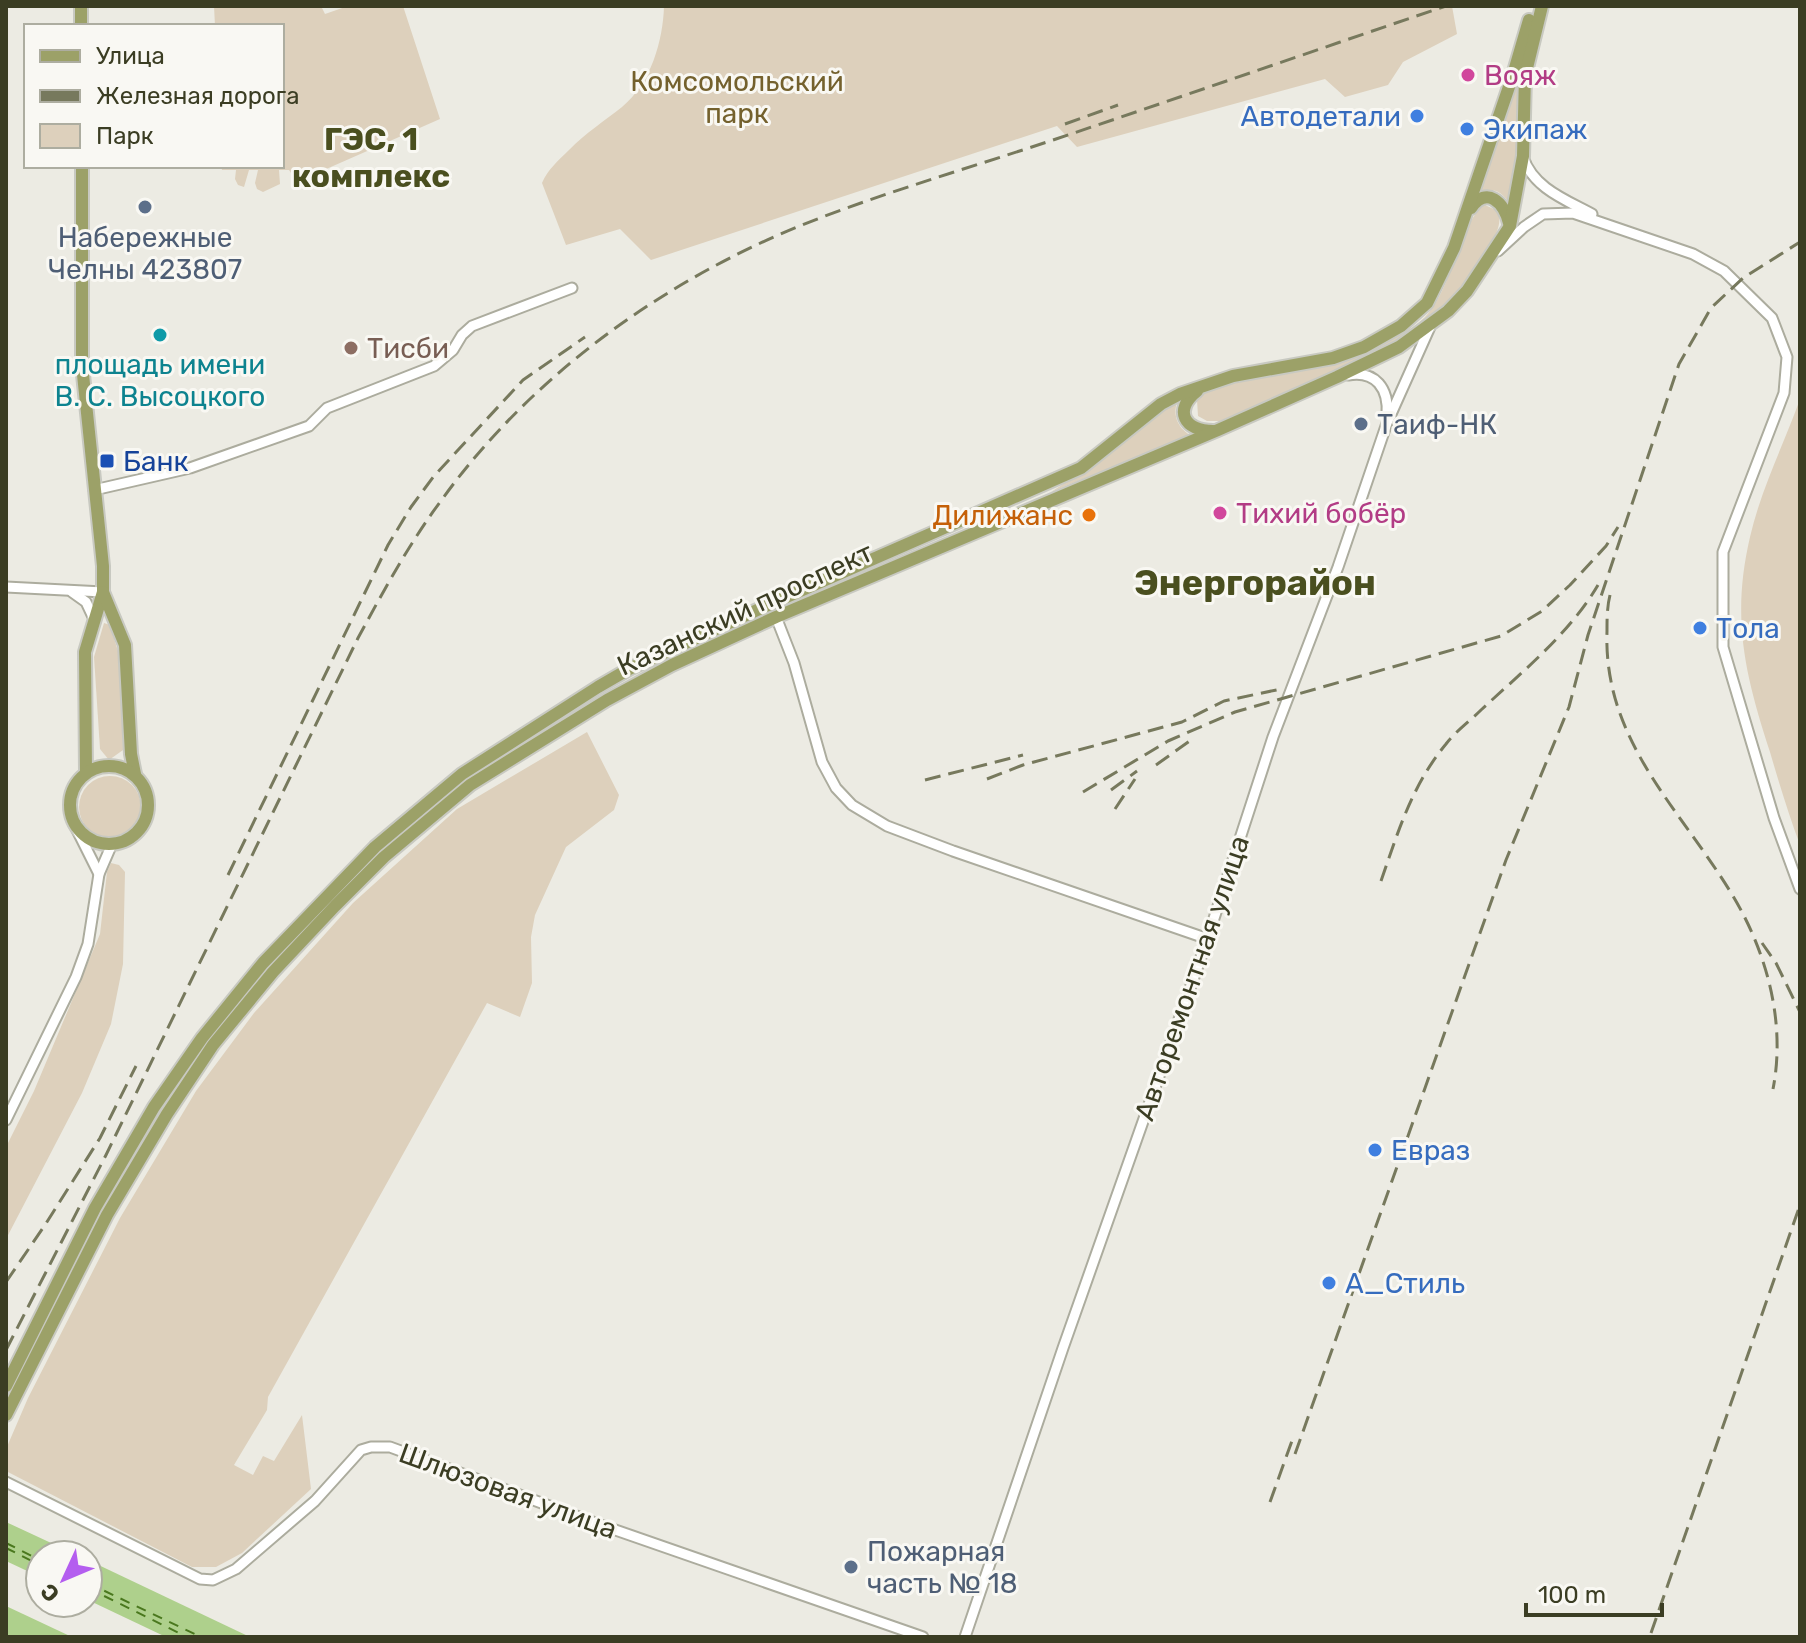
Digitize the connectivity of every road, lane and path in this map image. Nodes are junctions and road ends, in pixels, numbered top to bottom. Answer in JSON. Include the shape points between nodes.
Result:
{"nodes":[{"id":1,"x":1533,"y":6,"type":"edge"},
{"id":2,"x":1542,"y":6,"type":"edge"},
{"id":3,"x":1523,"y":156,"type":"junction"},
{"id":4,"x":82,"y":168,"type":"edge"},
{"id":5,"x":1467,"y":214,"type":"junction"},
{"id":6,"x":1606,"y":222,"type":"junction"},
{"id":7,"x":1510,"y":226,"type":"junction"},
{"id":8,"x":1492,"y":256,"type":"junction"},
{"id":9,"x":572,"y":288,"type":"dead end"},
{"id":10,"x":1430,"y":327,"type":"junction"},
{"id":11,"x":1337,"y":377,"type":"junction"},
{"id":12,"x":1206,"y":385,"type":"junction"},
{"id":13,"x":1387,"y":423,"type":"junction"},
{"id":14,"x":1218,"y":430,"type":"junction"},
{"id":15,"x":94,"y":490,"type":"junction"},
{"id":16,"x":6,"y":587,"type":"edge"},
{"id":17,"x":69,"y":590,"type":"junction"},
{"id":18,"x":103,"y":592,"type":"junction"},
{"id":19,"x":776,"y":617,"type":"junction"},
{"id":20,"x":95,"y":620,"type":"junction"},
{"id":21,"x":666,"y":651,"type":"junction"},
{"id":22,"x":672,"y":665,"type":"junction"},
{"id":23,"x":629,"y":669,"type":"junction"},
{"id":24,"x":638,"y":682,"type":"junction"},
{"id":25,"x":86,"y":773,"type":"junction"},
{"id":26,"x":135,"y":774,"type":"junction"},
{"id":27,"x":73,"y":822,"type":"junction"},
{"id":28,"x":112,"y":844,"type":"junction"},
{"id":29,"x":99,"y":874,"type":"junction"},
{"id":30,"x":1800,"y":889,"type":"edge"},
{"id":31,"x":1208,"y":939,"type":"junction"},
{"id":32,"x":6,"y":1120,"type":"edge"},
{"id":33,"x":11,"y":1390,"type":"edge"},
{"id":34,"x":6,"y":1415,"type":"edge"},
{"id":35,"x":6,"y":1482,"type":"edge"},
{"id":36,"x":963,"y":1636,"type":"edge"},
{"id":37,"x":923,"y":1637,"type":"edge"}],
"edges":[{"from":1,"to":5,"type":"main road","name":"Казанский проспект"},
{"from":2,"to":3,"type":"main road","name":"Казанский проспект","via":[[1525,76]]},
{"from":3,"to":6,"type":"street","via":[[1546,189]]},
{"from":3,"to":7,"type":"main road","name":"Казанский проспект"},
{"from":4,"to":15,"type":"main road","via":[[82,365]]},
{"from":5,"to":7,"type":"main road","via":[[1487,197],[1506,209]]},
{"from":5,"to":12,"type":"main road","name":"Казанский проспект","via":[[1435,291],[1401,326],[1333,358]]},
{"from":6,"to":8,"type":"street","via":[[1573,213],[1543,214]]},
{"from":6,"to":30,"type":"street","via":[[1724,271],[1767,310],[1781,336],[1787,357],[1784,393],[1723,552],[1723,647]]},
{"from":7,"to":8,"type":"main road","name":"Казанский проспект"},
{"from":8,"to":10,"type":"main road","name":"Казанский проспект","via":[[1467,291]]},
{"from":9,"to":15,"type":"street","via":[[472,326],[434,366],[327,408],[309,426],[190,468]]},
{"from":10,"to":11,"type":"main road","name":"Казанский проспект"},
{"from":10,"to":13,"type":"street","name":"Авторемонтная улица"},
{"from":11,"to":13,"type":"street","via":[[1359,373],[1380,383],[1386,392]]},
{"from":11,"to":14,"type":"main road","name":"Казанский проспект"},
{"from":12,"to":14,"type":"main road","via":[[1189,398],[1185,419],[1200,431]]},
{"from":12,"to":21,"type":"main road","name":"Казанский проспект","via":[[1161,404],[1081,468]]},
{"from":13,"to":31,"type":"street","name":"Авторемонтная улица","via":[[1273,737]]},
{"from":14,"to":19,"type":"main road","name":"Казанский проспект"},
{"from":15,"to":18,"type":"main road"},
{"from":16,"to":17,"type":"street"},
{"from":17,"to":18,"type":"street"},
{"from":17,"to":20,"type":"street","via":[[86,602]]},
{"from":18,"to":20,"type":"main road"},
{"from":18,"to":26,"type":"main road","via":[[125,645]]},
{"from":19,"to":22,"type":"main road","name":"Казанский проспект"},
{"from":19,"to":31,"type":"street","via":[[822,762],[852,805],[887,826],[953,851]]},
{"from":20,"to":25,"type":"main road","via":[[85,652]]},
{"from":21,"to":22,"type":"main road","via":[[660,660]]},
{"from":21,"to":23,"type":"main road","name":"Казанский проспект"},
{"from":22,"to":24,"type":"main road","name":"Казанский проспект"},
{"from":23,"to":24,"type":"main road","via":[[642,669]]},
{"from":23,"to":33,"type":"main road","name":"Казанский проспект","via":[[429,799],[335,886],[263,963],[154,1107],[95,1208]]},
{"from":24,"to":33,"type":"main road","name":"Казанский проспект","via":[[439,809],[273,972],[213,1045],[151,1140]]},
{"from":25,"to":26,"type":"main road","via":[[107,766]]},
{"from":25,"to":27,"type":"main road","via":[[70,799]]},
{"from":26,"to":28,"type":"main road","via":[[147,795],[146,816],[133,836]]},
{"from":27,"to":28,"type":"main road","via":[[91,840]]},
{"from":27,"to":29,"type":"street"},
{"from":28,"to":29,"type":"street"},
{"from":29,"to":32,"type":"street","via":[[88,944],[76,977]]},
{"from":31,"to":36,"type":"street","name":"Авторемонтная улица"},
{"from":33,"to":34,"type":"main road"},
{"from":35,"to":37,"type":"street","name":"Шлюзовая улица","via":[[200,1579],[213,1580],[236,1569],[302,1513],[361,1450],[390,1447]]}]}
